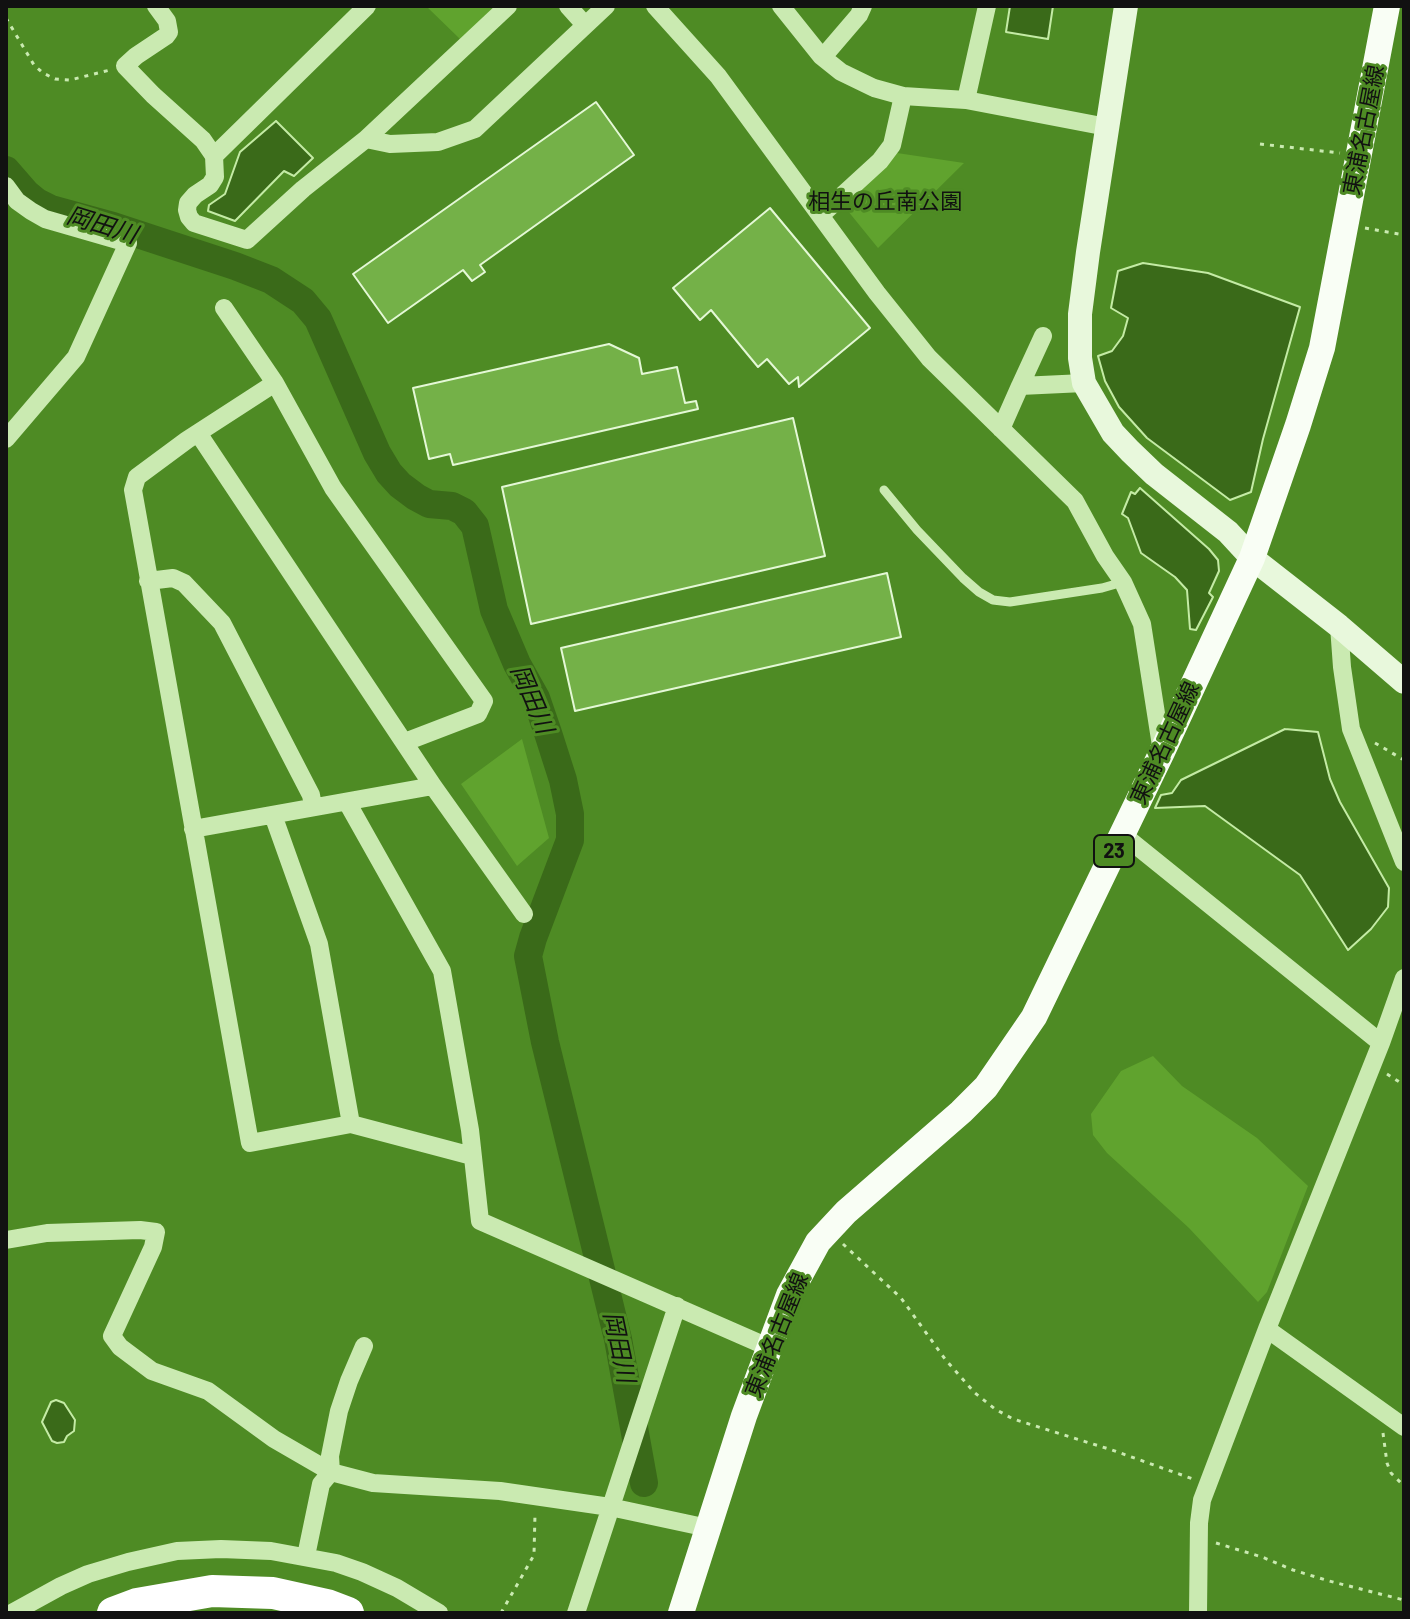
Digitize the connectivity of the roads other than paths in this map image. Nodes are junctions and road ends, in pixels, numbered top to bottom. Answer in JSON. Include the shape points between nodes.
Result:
{"nodes":[{"id":1,"x":156,"y":6,"type":"edge"},
{"id":2,"x":367,"y":6,"type":"edge"},
{"id":3,"x":508,"y":6,"type":"edge"},
{"id":4,"x":568,"y":6,"type":"edge"},
{"id":5,"x":606,"y":6,"type":"edge"},
{"id":6,"x":655,"y":6,"type":"edge"},
{"id":7,"x":781,"y":6,"type":"edge"},
{"id":8,"x":863,"y":6,"type":"edge"},
{"id":9,"x":987,"y":6,"type":"edge"},
{"id":10,"x":1126,"y":6,"type":"edge"},
{"id":11,"x":1387,"y":6,"type":"edge"},
{"id":12,"x":585,"y":25,"type":"junction"},
{"id":13,"x":823,"y":57,"type":"junction"},
{"id":14,"x":903,"y":96,"type":"junction"},
{"id":15,"x":966,"y":100,"type":"junction"},
{"id":16,"x":1107,"y":127,"type":"junction"},
{"id":17,"x":366,"y":139,"type":"junction"},
{"id":18,"x":214,"y":156,"type":"junction"},
{"id":19,"x":6,"y":186,"type":"edge"},
{"id":20,"x":821,"y":215,"type":"junction"},
{"id":21,"x":224,"y":308,"type":"dead end"},
{"id":22,"x":1043,"y":336,"type":"dead end"},
{"id":23,"x":275,"y":383,"type":"junction"},
{"id":24,"x":1084,"y":383,"type":"junction"},
{"id":25,"x":1020,"y":386,"type":"junction"},
{"id":26,"x":1001,"y":429,"type":"junction"},
{"id":27,"x":198,"y":433,"type":"junction"},
{"id":28,"x":6,"y":439,"type":"edge"},
{"id":29,"x":884,"y":490,"type":"dead end"},
{"id":30,"x":1252,"y":558,"type":"junction"},
{"id":31,"x":148,"y":581,"type":"junction"},
{"id":32,"x":1123,"y":582,"type":"junction"},
{"id":33,"x":1339,"y":626,"type":"junction"},
{"id":34,"x":1404,"y":682,"type":"edge"},
{"id":35,"x":405,"y":742,"type":"junction"},
{"id":36,"x":1162,"y":752,"type":"junction"},
{"id":37,"x":433,"y":786,"type":"junction"},
{"id":38,"x":347,"y":802,"type":"junction"},
{"id":39,"x":313,"y":806,"type":"junction"},
{"id":40,"x":273,"y":815,"type":"junction"},
{"id":41,"x":193,"y":829,"type":"junction"},
{"id":42,"x":1122,"y":834,"type":"junction"},
{"id":43,"x":1404,"y":862,"type":"edge"},
{"id":44,"x":524,"y":914,"type":"dead end"},
{"id":45,"x":1404,"y":978,"type":"edge"},
{"id":46,"x":1381,"y":1043,"type":"junction"},
{"id":47,"x":351,"y":1124,"type":"junction"},
{"id":48,"x":472,"y":1156,"type":"junction"},
{"id":49,"x":6,"y":1240,"type":"edge"},
{"id":50,"x":677,"y":1306,"type":"junction"},
{"id":51,"x":1267,"y":1329,"type":"junction"},
{"id":52,"x":364,"y":1346,"type":"dead end"},
{"id":53,"x":768,"y":1347,"type":"junction"},
{"id":54,"x":1404,"y":1427,"type":"edge"},
{"id":55,"x":331,"y":1472,"type":"junction"},
{"id":56,"x":610,"y":1507,"type":"junction"},
{"id":57,"x":708,"y":1528,"type":"junction"},
{"id":58,"x":306,"y":1556,"type":"junction"},
{"id":59,"x":12,"y":1613,"type":"edge"},
{"id":60,"x":113,"y":1613,"type":"edge"},
{"id":61,"x":182,"y":1613,"type":"edge"},
{"id":62,"x":261,"y":1613,"type":"edge"},
{"id":63,"x":348,"y":1613,"type":"edge"},
{"id":64,"x":439,"y":1613,"type":"edge"},
{"id":65,"x":576,"y":1613,"type":"edge"},
{"id":66,"x":681,"y":1613,"type":"edge"},
{"id":67,"x":1198,"y":1613,"type":"edge"}],
"edges":[{"from":1,"to":18,"type":"street","via":[[169,32],[125,66]]},
{"from":2,"to":18,"type":"street"},
{"from":3,"to":17,"type":"street"},
{"from":4,"to":12,"type":"street"},
{"from":5,"to":12,"type":"street"},
{"from":6,"to":20,"type":"street","via":[[718,76]]},
{"from":7,"to":13,"type":"street"},
{"from":8,"to":13,"type":"street"},
{"from":9,"to":15,"type":"street"},
{"from":10,"to":16,"type":"street"},
{"from":11,"to":30,"type":"main road","name":"東浦名古屋線","number":"23","via":[[1322,348]]},
{"from":12,"to":17,"type":"street","via":[[475,129],[438,142]]},
{"from":13,"to":14,"type":"street","via":[[858,81]]},
{"from":14,"to":15,"type":"street"},
{"from":14,"to":20,"type":"street","via":[[892,145]]},
{"from":15,"to":16,"type":"street"},
{"from":16,"to":24,"type":"street","via":[[1080,314]]},
{"from":17,"to":18,"type":"street","via":[[247,240],[189,217],[188,203],[215,177]]},
{"from":19,"to":28,"type":"street","via":[[17,201],[45,219],[128,243],[76,357]]},
{"from":20,"to":26,"type":"street","via":[[929,358]]},
{"from":21,"to":23,"type":"street"},
{"from":22,"to":25,"type":"street"},
{"from":23,"to":27,"type":"street"},
{"from":23,"to":35,"type":"street","via":[[333,488],[484,701],[478,714]]},
{"from":24,"to":25,"type":"street"},
{"from":24,"to":30,"type":"street","via":[[1130,451]]},
{"from":25,"to":26,"type":"street"},
{"from":26,"to":32,"type":"street","via":[[1075,501]]},
{"from":27,"to":31,"type":"street","via":[[137,477],[133,486]]},
{"from":27,"to":35,"type":"street"},
{"from":29,"to":32,"type":"lane","via":[[963,578],[993,600],[1010,602]]},
{"from":30,"to":33,"type":"street"},
{"from":30,"to":36,"type":"main road","name":"東浦名古屋線","number":"23"},
{"from":31,"to":39,"type":"street","via":[[173,578],[184,583],[222,623]]},
{"from":31,"to":41,"type":"street"},
{"from":32,"to":36,"type":"street","via":[[1142,624]]},
{"from":33,"to":34,"type":"street"},
{"from":33,"to":43,"type":"street","via":[[1351,729]]},
{"from":35,"to":37,"type":"street"},
{"from":36,"to":42,"type":"main road","name":"東浦名古屋線","number":"23"},
{"from":37,"to":38,"type":"street"},
{"from":37,"to":44,"type":"street"},
{"from":38,"to":39,"type":"street"},
{"from":38,"to":48,"type":"street","via":[[442,971]]},
{"from":39,"to":40,"type":"street"},
{"from":40,"to":41,"type":"street"},
{"from":40,"to":47,"type":"street","via":[[319,944]]},
{"from":41,"to":47,"type":"street","via":[[250,1143]]},
{"from":42,"to":46,"type":"street"},
{"from":42,"to":53,"type":"main road","name":"東浦名古屋線","number":"23","via":[[1034,1017],[986,1087],[818,1242]]},
{"from":45,"to":46,"type":"street"},
{"from":46,"to":51,"type":"street"},
{"from":47,"to":48,"type":"street"},
{"from":48,"to":50,"type":"street","via":[[480,1221]]},
{"from":49,"to":55,"type":"street","via":[[47,1233],[156,1232],[112,1336],[120,1347],[152,1371],[208,1391],[284,1446]]},
{"from":50,"to":53,"type":"street"},
{"from":50,"to":56,"type":"street"},
{"from":51,"to":54,"type":"street"},
{"from":51,"to":67,"type":"street","via":[[1202,1500]]},
{"from":52,"to":55,"type":"street","via":[[339,1411]]},
{"from":53,"to":57,"type":"main road","name":"東浦名古屋線","number":"23"},
{"from":55,"to":56,"type":"street","via":[[373,1483],[500,1491]]},
{"from":55,"to":58,"type":"street","via":[[321,1484]]},
{"from":56,"to":57,"type":"street"},
{"from":56,"to":65,"type":"street"},
{"from":57,"to":66,"type":"main road","name":"東浦名古屋線","number":"23"},
{"from":58,"to":59,"type":"street","via":[[250,1549],[177,1551],[88,1574]]},
{"from":58,"to":64,"type":"street","via":[[362,1572]]},
{"from":60,"to":63,"type":"highway","via":[[212,1591],[273,1593]]},
{"from":61,"to":62,"type":"highway"}]}
